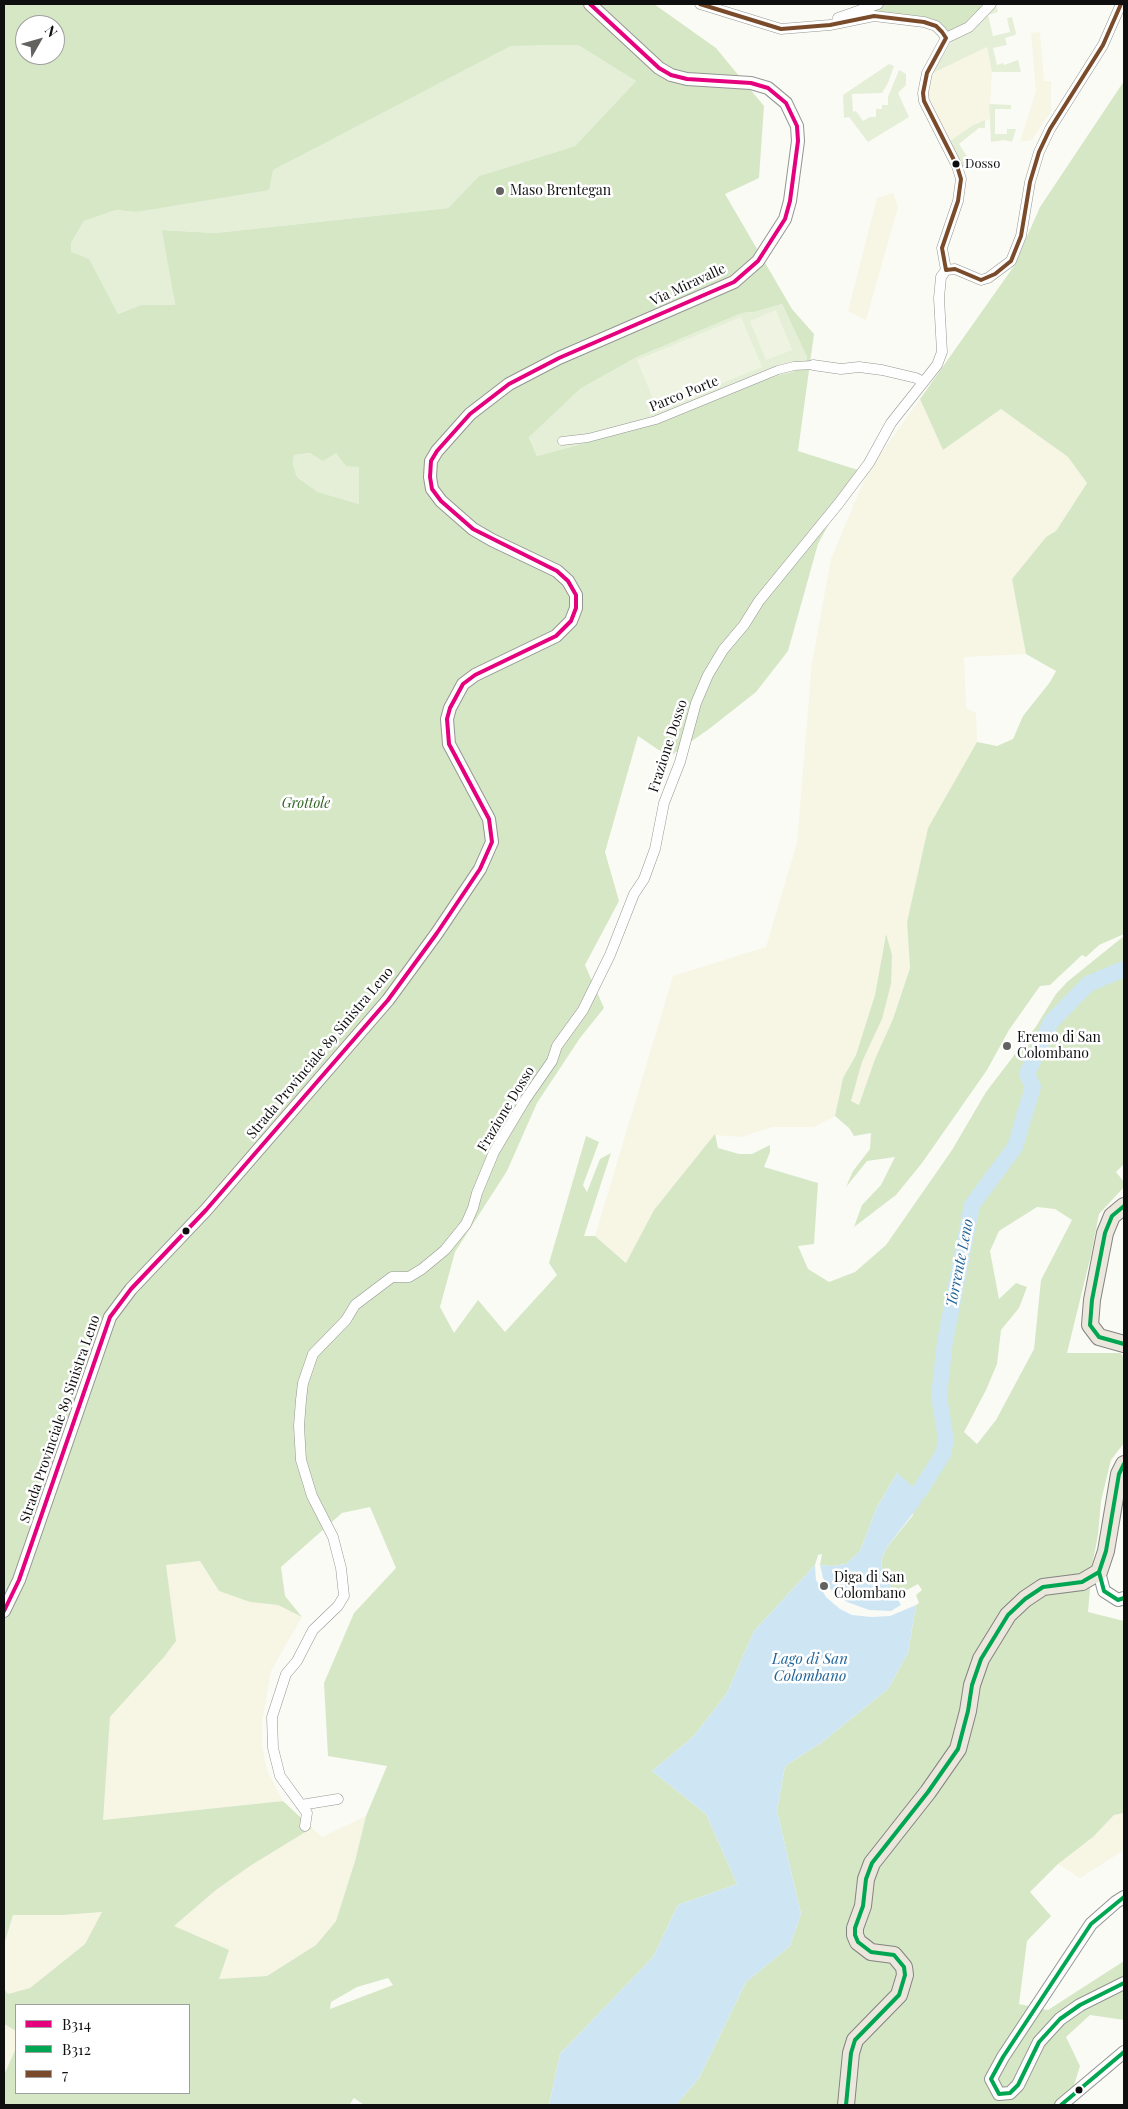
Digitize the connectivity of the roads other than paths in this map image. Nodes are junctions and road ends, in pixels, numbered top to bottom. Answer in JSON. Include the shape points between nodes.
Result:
{"nodes":[{"id":1,"x":590,"y":4,"type":"edge"},
{"id":2,"x":700,"y":4,"type":"edge"},
{"id":3,"x":878,"y":4,"type":"edge"},
{"id":4,"x":991,"y":4,"type":"edge"},
{"id":5,"x":1121,"y":4,"type":"edge"},
{"id":6,"x":830,"y":25,"type":"junction"},
{"id":7,"x":946,"y":38,"type":"junction"},
{"id":8,"x":946,"y":270,"type":"junction"},
{"id":9,"x":813,"y":365,"type":"joint"},
{"id":10,"x":509,"y":384,"type":"joint"},
{"id":11,"x":922,"y":384,"type":"junction"},
{"id":12,"x":562,"y":441,"type":"dead end"},
{"id":13,"x":1124,"y":1206,"type":"edge"},
{"id":14,"x":1124,"y":1344,"type":"edge"},
{"id":15,"x":1124,"y":1464,"type":"edge"},
{"id":16,"x":1098,"y":1572,"type":"junction"},
{"id":17,"x":1124,"y":1598,"type":"edge"},
{"id":18,"x":4,"y":1610,"type":"edge"},
{"id":19,"x":338,"y":1799,"type":"dead end"},
{"id":20,"x":301,"y":1805,"type":"junction"},
{"id":21,"x":305,"y":1826,"type":"dead end"},
{"id":22,"x":1124,"y":1897,"type":"edge"},
{"id":23,"x":1124,"y":1984,"type":"edge"},
{"id":24,"x":1124,"y":2052,"type":"edge"},
{"id":25,"x":846,"y":2105,"type":"edge"},
{"id":26,"x":1061,"y":2105,"type":"edge"}],
"edges":[{"from":1,"to":10,"type":"street","name":"Via Miravalle","via":[[659,68],[672,75],[751,83],[778,94],[797,126],[790,201],[785,219],[768,248],[734,282],[559,358]]},
{"from":2,"to":6,"type":"street","via":[[781,29]]},
{"from":3,"to":6,"type":"street","via":[[838,18]]},
{"from":4,"to":7,"type":"street","via":[[969,27]]},
{"from":5,"to":8,"type":"street","via":[[1103,45],[1039,152],[1030,182],[1021,236],[1011,260],[995,274],[981,280],[955,269]]},
{"from":6,"to":7,"type":"street","via":[[874,16],[936,26]]},
{"from":7,"to":8,"type":"street","via":[[927,72],[923,93],[960,177],[958,200],[942,248]]},
{"from":8,"to":11,"type":"street","via":[[938,286],[941,360]]},
{"from":9,"to":11,"type":"street","via":[[882,370],[916,378]]},
{"from":9,"to":12,"type":"street","name":"Parco Porte","via":[[778,370],[656,420],[588,438]]},
{"from":10,"to":18,"type":"street","name":"Strada Provinciale 89 Sinistra Leno","via":[[470,414],[437,451],[430,468],[432,489],[473,529],[556,571],[568,581],[576,595],[571,621],[556,636],[475,675],[463,684],[450,708],[447,719],[449,744],[489,819],[492,842],[480,869],[388,1000],[206,1210],[131,1288],[110,1317],[19,1580]]},
{"from":11,"to":20,"type":"street","name":"Frazione Dosso","via":[[891,423],[859,476],[764,595],[708,675],[664,803],[655,848],[644,879],[634,894],[610,955],[583,1010],[556,1046],[552,1061],[494,1152],[466,1224],[446,1250],[422,1269],[409,1276],[392,1277],[355,1305],[346,1320],[313,1354],[301,1400],[301,1460],[312,1496],[333,1536],[344,1596],[313,1630],[286,1674],[274,1710],[271,1732],[280,1776]]},
{"from":13,"to":14,"type":"main road","via":[[1112,1216],[1104,1233],[1090,1325],[1099,1337]]},
{"from":15,"to":16,"type":"main road","via":[[1119,1474],[1106,1551]]},
{"from":16,"to":17,"type":"street","via":[[1104,1591],[1118,1600]]},
{"from":16,"to":25,"type":"main road","via":[[1082,1582],[1043,1587],[1008,1614],[981,1659],[958,1749],[872,1863],[855,1935],[858,1942],[871,1952],[894,1955],[904,1967],[906,1976],[900,1995],[855,2040]]},
{"from":19,"to":20,"type":"street"},
{"from":20,"to":21,"type":"street","name":"Frazione Dosso","via":[[307,1813]]},
{"from":22,"to":23,"type":"street","via":[[1091,1924],[990,2079],[999,2094],[1010,2093],[1018,2085],[1039,2042],[1060,2019],[1080,2005]]},
{"from":24,"to":26,"type":"street"}]}
